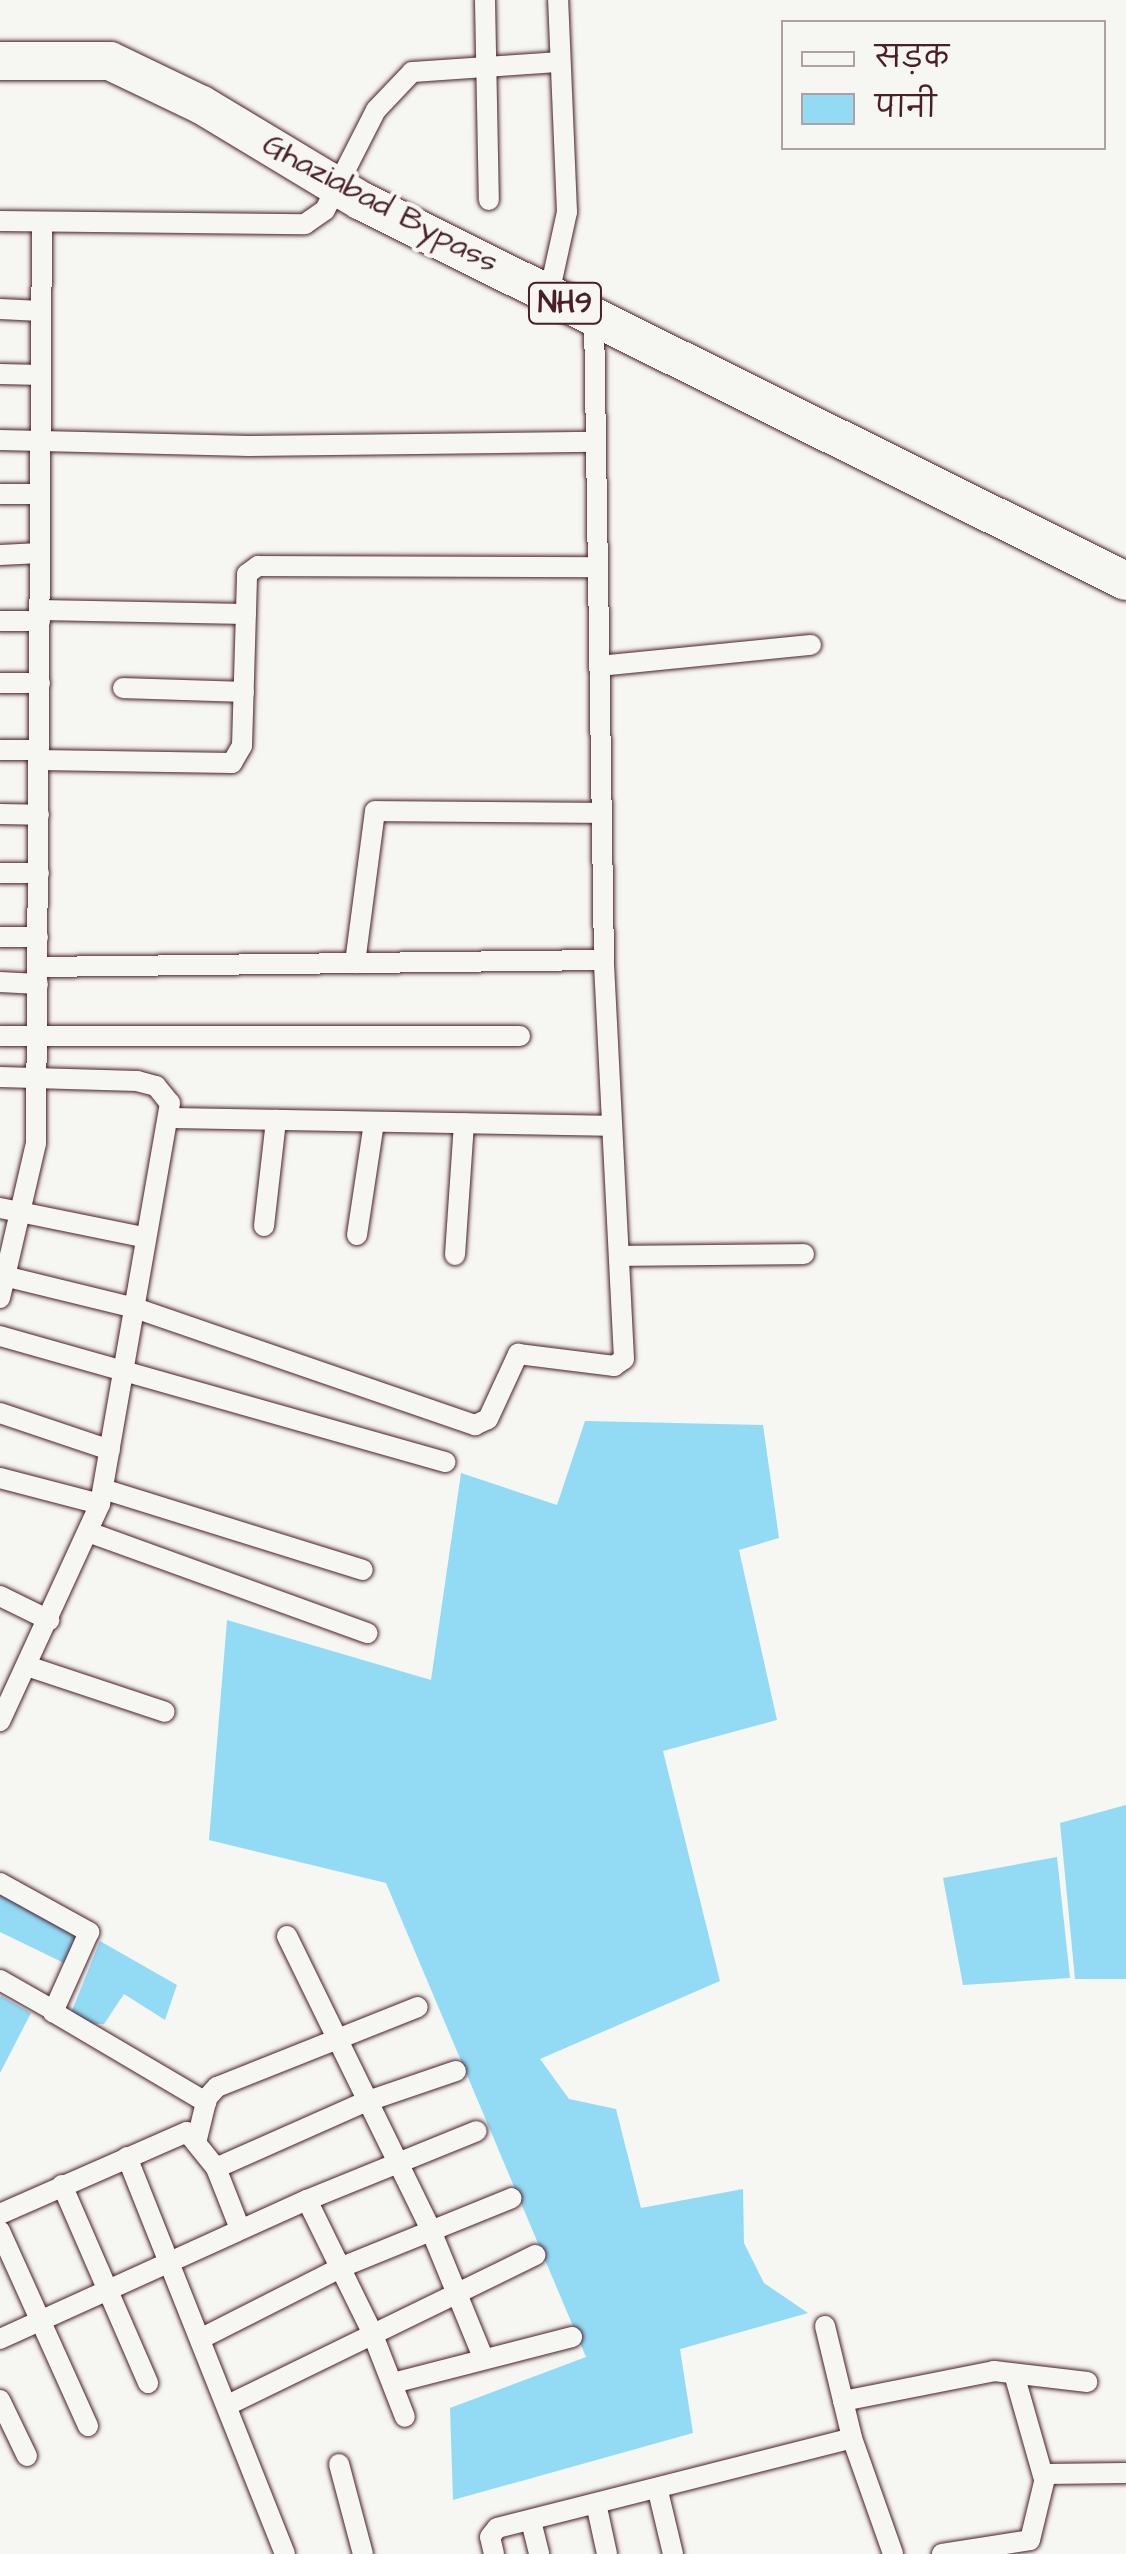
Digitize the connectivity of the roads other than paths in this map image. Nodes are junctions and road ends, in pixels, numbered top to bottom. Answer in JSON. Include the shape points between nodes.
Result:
{"nodes":[{"id":1,"x":485,"y":0,"type":"edge"},
{"id":2,"x":558,"y":0,"type":"edge"},
{"id":3,"x":0,"y":61,"type":"edge"},
{"id":4,"x":558,"y":62,"type":"junction"},
{"id":5,"x":486,"y":64,"type":"junction"},
{"id":6,"x":339,"y":188,"type":"junction"},
{"id":7,"x":488,"y":200,"type":"dead end"},
{"id":8,"x":0,"y":221,"type":"edge"},
{"id":9,"x":42,"y":224,"type":"junction"},
{"id":10,"x":549,"y":294,"type":"junction"},
{"id":11,"x":0,"y":310,"type":"edge"},
{"id":12,"x":42,"y":311,"type":"junction"},
{"id":13,"x":594,"y":316,"type":"junction"},
{"id":14,"x":0,"y":374,"type":"edge"},
{"id":15,"x":41,"y":375,"type":"junction"},
{"id":16,"x":0,"y":440,"type":"edge"},
{"id":17,"x":41,"y":441,"type":"junction"},
{"id":18,"x":596,"y":442,"type":"junction"},
{"id":19,"x":0,"y":494,"type":"edge"},
{"id":20,"x":40,"y":494,"type":"junction"},
{"id":21,"x":40,"y":554,"type":"junction"},
{"id":22,"x":0,"y":555,"type":"edge"},
{"id":23,"x":598,"y":567,"type":"junction"},
{"id":24,"x":1126,"y":581,"type":"edge"},
{"id":25,"x":246,"y":614,"type":"junction"},
{"id":26,"x":40,"y":616,"type":"junction"},
{"id":27,"x":0,"y":621,"type":"edge"},
{"id":28,"x":811,"y":645,"type":"dead end"},
{"id":29,"x":599,"y":666,"type":"junction"},
{"id":30,"x":0,"y":683,"type":"edge"},
{"id":31,"x":40,"y":683,"type":"junction"},
{"id":32,"x":122,"y":688,"type":"dead end"},
{"id":33,"x":244,"y":692,"type":"junction"},
{"id":34,"x":0,"y":750,"type":"edge"},
{"id":35,"x":39,"y":755,"type":"junction"},
{"id":36,"x":602,"y":813,"type":"junction"},
{"id":37,"x":0,"y":814,"type":"edge"},
{"id":38,"x":39,"y":814,"type":"junction"},
{"id":39,"x":0,"y":872,"type":"edge"},
{"id":40,"x":39,"y":873,"type":"junction"},
{"id":41,"x":0,"y":937,"type":"edge"},
{"id":42,"x":38,"y":937,"type":"junction"},
{"id":43,"x":604,"y":960,"type":"junction"},
{"id":44,"x":355,"y":963,"type":"junction"},
{"id":45,"x":38,"y":975,"type":"junction"},
{"id":46,"x":0,"y":982,"type":"edge"},
{"id":47,"x":0,"y":1036,"type":"edge"},
{"id":48,"x":38,"y":1036,"type":"junction"},
{"id":49,"x":520,"y":1036,"type":"dead end"},
{"id":50,"x":0,"y":1077,"type":"edge"},
{"id":51,"x":38,"y":1078,"type":"junction"},
{"id":52,"x":168,"y":1118,"type":"junction"},
{"id":53,"x":276,"y":1120,"type":"junction"},
{"id":54,"x":374,"y":1122,"type":"junction"},
{"id":55,"x":464,"y":1123,"type":"junction"},
{"id":56,"x":610,"y":1126,"type":"junction"},
{"id":57,"x":0,"y":1208,"type":"edge"},
{"id":58,"x":23,"y":1215,"type":"junction"},
{"id":59,"x":264,"y":1226,"type":"dead end"},
{"id":60,"x":358,"y":1235,"type":"dead end"},
{"id":61,"x":142,"y":1237,"type":"junction"},
{"id":62,"x":804,"y":1254,"type":"dead end"},
{"id":63,"x":454,"y":1255,"type":"dead end"},
{"id":64,"x":620,"y":1256,"type":"junction"},
{"id":65,"x":4,"y":1276,"type":"edge"},
{"id":66,"x":0,"y":1298,"type":"edge"},
{"id":67,"x":135,"y":1308,"type":"junction"},
{"id":68,"x":0,"y":1336,"type":"edge"},
{"id":69,"x":124,"y":1370,"type":"junction"},
{"id":70,"x":0,"y":1412,"type":"edge"},
{"id":71,"x":110,"y":1450,"type":"junction"},
{"id":72,"x":446,"y":1462,"type":"dead end"},
{"id":73,"x":0,"y":1478,"type":"edge"},
{"id":74,"x":101,"y":1496,"type":"junction"},
{"id":75,"x":91,"y":1534,"type":"junction"},
{"id":76,"x":363,"y":1570,"type":"dead end"},
{"id":77,"x":0,"y":1596,"type":"edge"},
{"id":78,"x":49,"y":1620,"type":"junction"},
{"id":79,"x":367,"y":1633,"type":"dead end"},
{"id":80,"x":27,"y":1666,"type":"junction"},
{"id":81,"x":165,"y":1712,"type":"dead end"},
{"id":82,"x":0,"y":1720,"type":"edge"},
{"id":83,"x":0,"y":1882,"type":"edge"},
{"id":84,"x":287,"y":1936,"type":"dead end"},
{"id":85,"x":0,"y":1980,"type":"edge"},
{"id":86,"x":418,"y":2007,"type":"dead end"},
{"id":87,"x":51,"y":2009,"type":"junction"},
{"id":88,"x":332,"y":2038,"type":"junction"},
{"id":89,"x":456,"y":2071,"type":"dead end"},
{"id":90,"x":206,"y":2102,"type":"junction"},
{"id":91,"x":365,"y":2102,"type":"junction"},
{"id":92,"x":477,"y":2132,"type":"dead end"},
{"id":93,"x":197,"y":2139,"type":"junction"},
{"id":94,"x":127,"y":2158,"type":"junction"},
{"id":95,"x":396,"y":2164,"type":"junction"},
{"id":96,"x":216,"y":2168,"type":"junction"},
{"id":97,"x":62,"y":2185,"type":"junction"},
{"id":98,"x":512,"y":2198,"type":"dead end"},
{"id":99,"x":307,"y":2200,"type":"junction"},
{"id":100,"x":0,"y":2214,"type":"edge"},
{"id":101,"x":430,"y":2228,"type":"junction"},
{"id":102,"x":240,"y":2229,"type":"junction"},
{"id":103,"x":0,"y":2231,"type":"edge"},
{"id":104,"x":536,"y":2255,"type":"dead end"},
{"id":105,"x":171,"y":2258,"type":"junction"},
{"id":106,"x":342,"y":2267,"type":"junction"},
{"id":107,"x":108,"y":2288,"type":"junction"},
{"id":108,"x":456,"y":2293,"type":"junction"},
{"id":109,"x":39,"y":2321,"type":"junction"},
{"id":110,"x":825,"y":2326,"type":"dead end"},
{"id":111,"x":371,"y":2330,"type":"junction"},
{"id":112,"x":572,"y":2337,"type":"dead end"},
{"id":113,"x":202,"y":2338,"type":"junction"},
{"id":114,"x":0,"y":2339,"type":"edge"},
{"id":115,"x":482,"y":2357,"type":"junction"},
{"id":116,"x":1014,"y":2374,"type":"junction"},
{"id":117,"x":1087,"y":2382,"type":"dead end"},
{"id":118,"x":148,"y":2383,"type":"dead end"},
{"id":119,"x":393,"y":2383,"type":"junction"},
{"id":120,"x":0,"y":2400,"type":"edge"},
{"id":121,"x":843,"y":2401,"type":"junction"},
{"id":122,"x":228,"y":2405,"type":"junction"},
{"id":123,"x":405,"y":2417,"type":"dead end"},
{"id":124,"x":88,"y":2426,"type":"dead end"},
{"id":125,"x":852,"y":2438,"type":"junction"},
{"id":126,"x":27,"y":2456,"type":"dead end"},
{"id":127,"x":339,"y":2464,"type":"dead end"},
{"id":128,"x":1126,"y":2473,"type":"edge"},
{"id":129,"x":1043,"y":2476,"type":"junction"},
{"id":130,"x":658,"y":2491,"type":"junction"},
{"id":131,"x":596,"y":2508,"type":"junction"},
{"id":132,"x":530,"y":2521,"type":"junction"},
{"id":133,"x":285,"y":2554,"type":"edge"},
{"id":134,"x":364,"y":2554,"type":"edge"},
{"id":135,"x":494,"y":2554,"type":"edge"},
{"id":136,"x":539,"y":2554,"type":"edge"},
{"id":137,"x":607,"y":2554,"type":"edge"},
{"id":138,"x":674,"y":2554,"type":"edge"},
{"id":139,"x":893,"y":2554,"type":"edge"},
{"id":140,"x":942,"y":2554,"type":"edge"}],
"edges":[{"from":1,"to":5,"type":"street"},
{"from":2,"to":4,"type":"street"},
{"from":3,"to":6,"type":"highway","name":"Ghaziabad Bypass","number":"NH9","via":[[110,61],[202,105]]},
{"from":4,"to":5,"type":"street"},
{"from":4,"to":10,"type":"street","via":[[567,212]]},
{"from":5,"to":6,"type":"street","via":[[412,72],[394,86]]},
{"from":5,"to":7,"type":"street"},
{"from":6,"to":9,"type":"street","via":[[305,224]]},
{"from":6,"to":10,"type":"highway","name":"Ghaziabad Bypass","number":"NH9"},
{"from":8,"to":9,"type":"street"},
{"from":9,"to":12,"type":"street"},
{"from":10,"to":13,"type":"highway","name":"Ghaziabad Bypass","number":"NH9"},
{"from":11,"to":12,"type":"street"},
{"from":12,"to":15,"type":"street"},
{"from":13,"to":18,"type":"street"},
{"from":13,"to":24,"type":"highway","name":"Ghaziabad Bypass","number":"NH9"},
{"from":14,"to":15,"type":"street"},
{"from":15,"to":17,"type":"street"},
{"from":16,"to":17,"type":"street"},
{"from":17,"to":18,"type":"street"},
{"from":17,"to":20,"type":"street"},
{"from":18,"to":23,"type":"street"},
{"from":19,"to":20,"type":"street"},
{"from":20,"to":21,"type":"street"},
{"from":21,"to":22,"type":"street"},
{"from":21,"to":26,"type":"street"},
{"from":23,"to":25,"type":"street","via":[[272,562],[247,574]]},
{"from":23,"to":29,"type":"street"},
{"from":25,"to":26,"type":"street"},
{"from":25,"to":33,"type":"street"},
{"from":26,"to":27,"type":"street"},
{"from":26,"to":31,"type":"street"},
{"from":28,"to":29,"type":"street"},
{"from":29,"to":36,"type":"street"},
{"from":30,"to":31,"type":"street"},
{"from":31,"to":35,"type":"street"},
{"from":32,"to":33,"type":"street"},
{"from":33,"to":35,"type":"street","via":[[240,755],[232,763]]},
{"from":34,"to":35,"type":"street"},
{"from":35,"to":38,"type":"street"},
{"from":36,"to":43,"type":"street"},
{"from":36,"to":44,"type":"street","via":[[376,810]]},
{"from":37,"to":38,"type":"street"},
{"from":38,"to":40,"type":"street"},
{"from":39,"to":40,"type":"street"},
{"from":40,"to":42,"type":"street"},
{"from":41,"to":42,"type":"street"},
{"from":42,"to":45,"type":"street"},
{"from":43,"to":44,"type":"street"},
{"from":43,"to":56,"type":"street"},
{"from":44,"to":45,"type":"street"},
{"from":45,"to":46,"type":"street"},
{"from":45,"to":48,"type":"street"},
{"from":47,"to":48,"type":"street"},
{"from":48,"to":49,"type":"street"},
{"from":48,"to":51,"type":"street"},
{"from":50,"to":51,"type":"street"},
{"from":51,"to":52,"type":"street","via":[[156,1086],[170,1103]]},
{"from":51,"to":58,"type":"street"},
{"from":52,"to":53,"type":"street"},
{"from":52,"to":61,"type":"street"},
{"from":53,"to":54,"type":"street"},
{"from":53,"to":59,"type":"street"},
{"from":54,"to":55,"type":"street"},
{"from":54,"to":60,"type":"street"},
{"from":55,"to":56,"type":"street"},
{"from":55,"to":63,"type":"street"},
{"from":56,"to":64,"type":"street"},
{"from":57,"to":58,"type":"street"},
{"from":58,"to":61,"type":"street"},
{"from":58,"to":65,"type":"street"},
{"from":61,"to":67,"type":"street"},
{"from":62,"to":64,"type":"street"},
{"from":64,"to":67,"type":"street","via":[[626,1348],[620,1364],[518,1354],[488,1419],[474,1425]]},
{"from":65,"to":66,"type":"street"},
{"from":65,"to":67,"type":"street"},
{"from":67,"to":69,"type":"street"},
{"from":68,"to":69,"type":"street"},
{"from":69,"to":71,"type":"street"},
{"from":69,"to":72,"type":"street"},
{"from":70,"to":71,"type":"street"},
{"from":71,"to":74,"type":"street"},
{"from":73,"to":74,"type":"street"},
{"from":74,"to":75,"type":"street"},
{"from":74,"to":76,"type":"street"},
{"from":75,"to":78,"type":"street"},
{"from":75,"to":79,"type":"street"},
{"from":77,"to":78,"type":"street"},
{"from":78,"to":80,"type":"street"},
{"from":80,"to":81,"type":"street"},
{"from":80,"to":82,"type":"street"},
{"from":83,"to":87,"type":"street","via":[[78,1920],[90,1934]]},
{"from":84,"to":88,"type":"street"},
{"from":85,"to":87,"type":"street"},
{"from":86,"to":88,"type":"street"},
{"from":87,"to":90,"type":"street"},
{"from":88,"to":90,"type":"street","via":[[222,2085]]},
{"from":88,"to":91,"type":"street"},
{"from":89,"to":91,"type":"street"},
{"from":90,"to":93,"type":"street"},
{"from":91,"to":95,"type":"street"},
{"from":91,"to":96,"type":"street"},
{"from":92,"to":95,"type":"street"},
{"from":93,"to":94,"type":"street","via":[[181,2134]]},
{"from":93,"to":96,"type":"street"},
{"from":94,"to":97,"type":"street"},
{"from":94,"to":105,"type":"street"},
{"from":95,"to":99,"type":"street"},
{"from":95,"to":101,"type":"street"},
{"from":96,"to":102,"type":"street"},
{"from":97,"to":100,"type":"street"},
{"from":97,"to":107,"type":"street"},
{"from":98,"to":101,"type":"street"},
{"from":99,"to":102,"type":"street"},
{"from":99,"to":106,"type":"street"},
{"from":101,"to":106,"type":"street"},
{"from":101,"to":108,"type":"street"},
{"from":102,"to":105,"type":"street"},
{"from":103,"to":109,"type":"street"},
{"from":104,"to":108,"type":"street"},
{"from":105,"to":107,"type":"street"},
{"from":105,"to":113,"type":"street"},
{"from":106,"to":111,"type":"street"},
{"from":106,"to":113,"type":"street"},
{"from":107,"to":109,"type":"street"},
{"from":107,"to":118,"type":"street"},
{"from":108,"to":111,"type":"street"},
{"from":108,"to":115,"type":"street"},
{"from":109,"to":114,"type":"street"},
{"from":109,"to":124,"type":"street"},
{"from":110,"to":121,"type":"street"},
{"from":111,"to":119,"type":"street"},
{"from":111,"to":122,"type":"street"},
{"from":112,"to":115,"type":"street"},
{"from":113,"to":122,"type":"street"},
{"from":115,"to":119,"type":"street"},
{"from":116,"to":117,"type":"street"},
{"from":116,"to":121,"type":"street","via":[[960,2375]]},
{"from":116,"to":129,"type":"street"},
{"from":119,"to":123,"type":"street"},
{"from":120,"to":126,"type":"street"},
{"from":121,"to":125,"type":"street"},
{"from":122,"to":133,"type":"street"},
{"from":125,"to":130,"type":"street"},
{"from":125,"to":139,"type":"street"},
{"from":127,"to":134,"type":"street"},
{"from":128,"to":129,"type":"street"},
{"from":129,"to":140,"type":"street","via":[[1030,2540]]},
{"from":130,"to":131,"type":"street"},
{"from":130,"to":138,"type":"street"},
{"from":131,"to":132,"type":"street"},
{"from":131,"to":137,"type":"street"},
{"from":132,"to":135,"type":"street","via":[[492,2532]]},
{"from":132,"to":136,"type":"street"}]}
